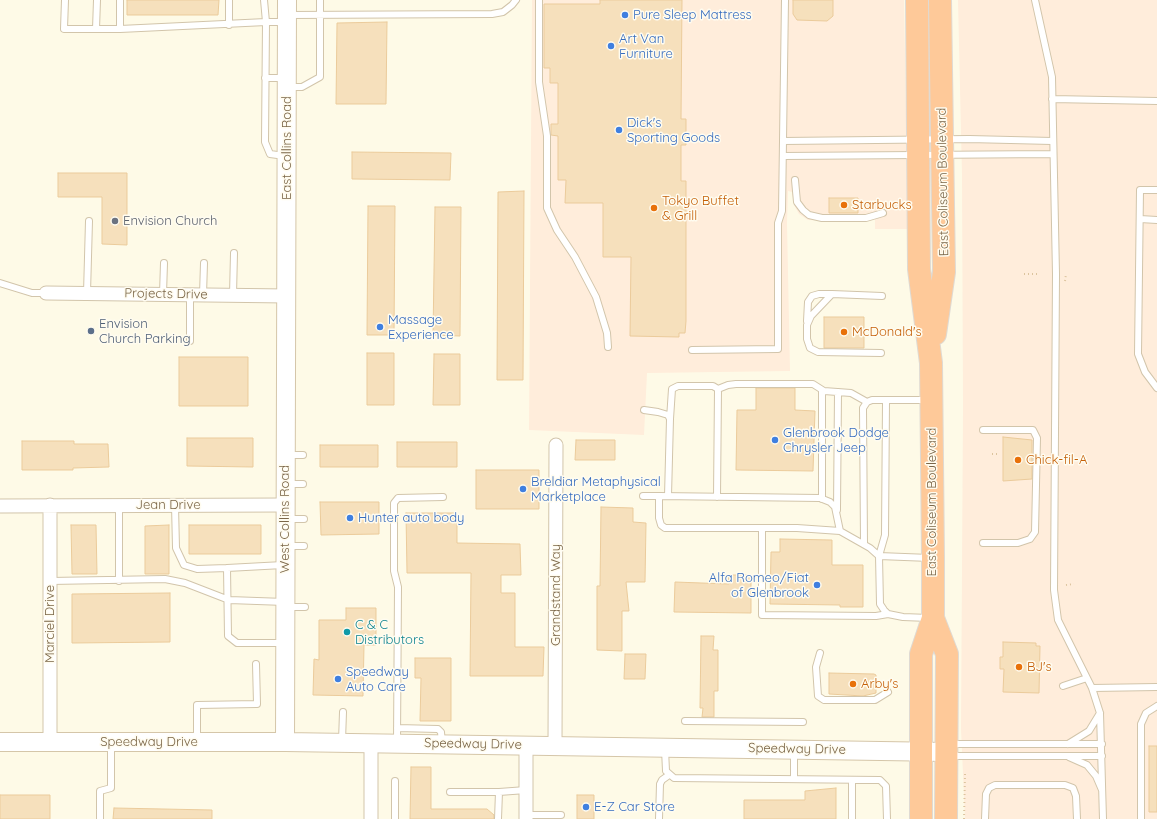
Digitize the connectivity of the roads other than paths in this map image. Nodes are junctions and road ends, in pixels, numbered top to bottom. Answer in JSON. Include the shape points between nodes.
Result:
{"nodes":[{"id":1,"x":65,"y":0,"type":"edge"},
{"id":2,"x":97,"y":0,"type":"edge"},
{"id":3,"x":120,"y":0,"type":"edge"},
{"id":4,"x":229,"y":0,"type":"edge"},
{"id":5,"x":264,"y":0,"type":"edge"},
{"id":6,"x":320,"y":0,"type":"edge"},
{"id":7,"x":516,"y":0,"type":"edge"},
{"id":8,"x":539,"y":0,"type":"edge"},
{"id":9,"x":785,"y":0,"type":"edge"},
{"id":10,"x":917,"y":0,"type":"edge"},
{"id":11,"x":940,"y":0,"type":"edge"},
{"id":12,"x":1035,"y":0,"type":"edge"},
{"id":13,"x":287,"y":12,"type":"edge"},
{"id":14,"x":320,"y":15,"type":"junction"},
{"id":15,"x":266,"y":22,"type":"junction"},
{"id":16,"x":230,"y":25,"type":"junction"},
{"id":17,"x":96,"y":29,"type":"junction"},
{"id":18,"x":120,"y":29,"type":"junction"},
{"id":19,"x":265,"y":78,"type":"junction"},
{"id":20,"x":287,"y":82,"type":"junction"},
{"id":21,"x":1052,"y":99,"type":"junction"},
{"id":22,"x":1157,"y":102,"type":"edge"},
{"id":23,"x":1052,"y":140,"type":"junction"},
{"id":24,"x":783,"y":141,"type":"junction"},
{"id":25,"x":918,"y":147,"type":"junction"},
{"id":26,"x":943,"y":147,"type":"junction"},
{"id":27,"x":1052,"y":154,"type":"junction"},
{"id":28,"x":287,"y":156,"type":"junction"},
{"id":29,"x":783,"y":156,"type":"junction"},
{"id":30,"x":794,"y":180,"type":"dead end"},
{"id":31,"x":1157,"y":190,"type":"edge"},
{"id":32,"x":883,"y":212,"type":"dead end"},
{"id":33,"x":1140,"y":219,"type":"junction"},
{"id":34,"x":1157,"y":220,"type":"edge"},
{"id":35,"x":88,"y":221,"type":"dead end"},
{"id":36,"x":234,"y":253,"type":"dead end"},
{"id":37,"x":164,"y":263,"type":"dead end"},
{"id":38,"x":204,"y":263,"type":"dead end"},
{"id":39,"x":0,"y":283,"type":"edge"},
{"id":40,"x":46,"y":293,"type":"joint"},
{"id":41,"x":87,"y":293,"type":"junction"},
{"id":42,"x":163,"y":294,"type":"junction"},
{"id":43,"x":832,"y":294,"type":"junction"},
{"id":44,"x":197,"y":295,"type":"junction"},
{"id":45,"x":233,"y":295,"type":"junction"},
{"id":46,"x":287,"y":296,"type":"junction"},
{"id":47,"x":882,"y":296,"type":"dead end"},
{"id":48,"x":807,"y":325,"type":"junction"},
{"id":49,"x":190,"y":341,"type":"dead end"},
{"id":50,"x":608,"y":348,"type":"dead end"},
{"id":51,"x":692,"y":350,"type":"dead end"},
{"id":52,"x":881,"y":353,"type":"dead end"},
{"id":53,"x":932,"y":363,"type":"junction"},
{"id":54,"x":1157,"y":388,"type":"edge"},
{"id":55,"x":718,"y":389,"type":"junction"},
{"id":56,"x":822,"y":390,"type":"junction"},
{"id":57,"x":838,"y":392,"type":"junction"},
{"id":58,"x":932,"y":400,"type":"junction"},
{"id":59,"x":886,"y":401,"type":"junction"},
{"id":60,"x":867,"y":402,"type":"junction"},
{"id":61,"x":644,"y":410,"type":"dead end"},
{"id":62,"x":670,"y":419,"type":"junction"},
{"id":63,"x":984,"y":430,"type":"dead end"},
{"id":64,"x":556,"y":445,"type":"dead end"},
{"id":65,"x":286,"y":455,"type":"junction"},
{"id":66,"x":303,"y":455,"type":"dead end"},
{"id":67,"x":285,"y":484,"type":"junction"},
{"id":68,"x":303,"y":484,"type":"dead end"},
{"id":69,"x":643,"y":496,"type":"dead end"},
{"id":70,"x":660,"y":496,"type":"junction"},
{"id":71,"x":668,"y":496,"type":"junction"},
{"id":72,"x":443,"y":497,"type":"dead end"},
{"id":73,"x":717,"y":497,"type":"junction"},
{"id":74,"x":822,"y":499,"type":"junction"},
{"id":75,"x":50,"y":505,"type":"junction"},
{"id":76,"x":119,"y":505,"type":"junction"},
{"id":77,"x":175,"y":505,"type":"junction"},
{"id":78,"x":0,"y":506,"type":"edge"},
{"id":79,"x":285,"y":512,"type":"junction"},
{"id":80,"x":837,"y":514,"type":"junction"},
{"id":81,"x":304,"y":519,"type":"dead end"},
{"id":82,"x":762,"y":528,"type":"junction"},
{"id":83,"x":840,"y":531,"type":"junction"},
{"id":84,"x":983,"y":543,"type":"dead end"},
{"id":85,"x":864,"y":544,"type":"junction"},
{"id":86,"x":285,"y":546,"type":"junction"},
{"id":87,"x":304,"y":546,"type":"dead end"},
{"id":88,"x":879,"y":556,"type":"junction"},
{"id":89,"x":933,"y":558,"type":"junction"},
{"id":90,"x":285,"y":565,"type":"junction"},
{"id":91,"x":226,"y":568,"type":"junction"},
{"id":92,"x":120,"y":581,"type":"junction"},
{"id":93,"x":50,"y":582,"type":"junction"},
{"id":94,"x":229,"y":600,"type":"junction"},
{"id":95,"x":285,"y":604,"type":"junction"},
{"id":96,"x":305,"y":607,"type":"dead end"},
{"id":97,"x":888,"y":614,"type":"junction"},
{"id":98,"x":933,"y":618,"type":"junction"},
{"id":99,"x":285,"y":643,"type":"junction"},
{"id":100,"x":820,"y":653,"type":"dead end"},
{"id":101,"x":256,"y":664,"type":"dead end"},
{"id":102,"x":1087,"y":678,"type":"junction"},
{"id":103,"x":1063,"y":686,"type":"dead end"},
{"id":104,"x":1157,"y":687,"type":"edge"},
{"id":105,"x":1092,"y":688,"type":"junction"},
{"id":106,"x":888,"y":692,"type":"dead end"},
{"id":107,"x":1157,"y":706,"type":"edge"},
{"id":108,"x":343,"y":712,"type":"dead end"},
{"id":109,"x":1100,"y":713,"type":"junction"},
{"id":110,"x":685,"y":721,"type":"dead end"},
{"id":111,"x":803,"y":722,"type":"dead end"},
{"id":112,"x":397,"y":736,"type":"junction"},
{"id":113,"x":0,"y":742,"type":"edge"},
{"id":114,"x":111,"y":742,"type":"junction"},
{"id":115,"x":197,"y":742,"type":"junction"},
{"id":116,"x":285,"y":742,"type":"junction"},
{"id":117,"x":50,"y":743,"type":"junction"},
{"id":118,"x":342,"y":743,"type":"junction"},
{"id":119,"x":370,"y":743,"type":"junction"},
{"id":120,"x":1067,"y":744,"type":"junction"},
{"id":121,"x":1102,"y":744,"type":"junction"},
{"id":122,"x":526,"y":745,"type":"junction"},
{"id":123,"x":555,"y":745,"type":"junction"},
{"id":124,"x":665,"y":747,"type":"junction"},
{"id":125,"x":794,"y":748,"type":"junction"},
{"id":126,"x":922,"y":750,"type":"junction"},
{"id":127,"x":947,"y":752,"type":"junction"},
{"id":128,"x":1065,"y":756,"type":"junction"},
{"id":129,"x":1102,"y":756,"type":"junction"},
{"id":130,"x":669,"y":775,"type":"junction"},
{"id":131,"x":794,"y":779,"type":"junction"},
{"id":132,"x":852,"y":780,"type":"junction"},
{"id":133,"x":395,"y":782,"type":"dead end"},
{"id":134,"x":526,"y":790,"type":"junction"},
{"id":135,"x":450,"y":792,"type":"dead end"},
{"id":136,"x":499,"y":792,"type":"junction"},
{"id":137,"x":1103,"y":792,"type":"junction"},
{"id":138,"x":561,"y":816,"type":"dead end"},
{"id":139,"x":526,"y":817,"type":"edge"},
{"id":140,"x":100,"y":819,"type":"edge"},
{"id":141,"x":371,"y":819,"type":"edge"},
{"id":142,"x":395,"y":819,"type":"edge"},
{"id":143,"x":498,"y":819,"type":"edge"},
{"id":144,"x":659,"y":819,"type":"edge"},
{"id":145,"x":852,"y":819,"type":"edge"},
{"id":146,"x":887,"y":819,"type":"edge"},
{"id":147,"x":921,"y":819,"type":"edge"},
{"id":148,"x":946,"y":819,"type":"edge"},
{"id":149,"x":985,"y":819,"type":"edge"},
{"id":150,"x":1077,"y":819,"type":"edge"},
{"id":151,"x":1103,"y":819,"type":"edge"},
{"id":152,"x":1141,"y":819,"type":"edge"}],
"edges":[{"from":1,"to":17,"type":"lane","via":[[64,29]]},
{"from":2,"to":17,"type":"lane"},
{"from":3,"to":18,"type":"lane"},
{"from":4,"to":16,"type":"lane"},
{"from":5,"to":15,"type":"lane"},
{"from":6,"to":14,"type":"lane"},
{"from":7,"to":14,"type":"lane","via":[[503,12],[492,14]]},
{"from":8,"to":50,"type":"lane","via":[[539,82],[547,136],[547,208],[596,296],[607,332]]},
{"from":9,"to":24,"type":"lane"},
{"from":10,"to":25,"type":"highway","name":"East Coliseum Boulevard"},
{"from":11,"to":26,"type":"highway","name":"East Coliseum Boulevard"},
{"from":12,"to":21,"type":"lane","via":[[1052,76]]},
{"from":13,"to":14,"type":"lane"},
{"from":13,"to":15,"type":"lane"},
{"from":13,"to":20,"type":"main road","name":"East Collins Road"},
{"from":14,"to":20,"type":"lane","via":[[320,77],[302,87]]},
{"from":15,"to":16,"type":"lane"},
{"from":15,"to":19,"type":"lane"},
{"from":16,"to":18,"type":"lane"},
{"from":17,"to":18,"type":"lane"},
{"from":19,"to":20,"type":"lane"},
{"from":19,"to":28,"type":"lane","via":[[265,142],[270,154]]},
{"from":20,"to":28,"type":"main road","name":"East Collins Road"},
{"from":21,"to":22,"type":"lane"},
{"from":21,"to":23,"type":"lane"},
{"from":23,"to":26,"type":"lane"},
{"from":23,"to":27,"type":"lane"},
{"from":24,"to":25,"type":"lane"},
{"from":24,"to":29,"type":"lane"},
{"from":25,"to":26,"type":"lane"},
{"from":25,"to":26,"type":"lane"},
{"from":25,"to":29,"type":"lane"},
{"from":25,"to":53,"type":"highway","name":"East Coliseum Boulevard","via":[[919,269]]},
{"from":26,"to":27,"type":"lane"},
{"from":26,"to":53,"type":"highway","name":"East Coliseum Boulevard","via":[[944,272]]},
{"from":27,"to":102,"type":"lane","via":[[1056,274],[1054,590],[1058,620]]},
{"from":28,"to":46,"type":"main road","name":"East Collins Road"},
{"from":29,"to":51,"type":"lane","via":[[782,211],[778,223],[778,349]]},
{"from":30,"to":32,"type":"lane","via":[[798,202],[802,210],[809,215],[822,218],[866,218]]},
{"from":31,"to":33,"type":"lane","via":[[1140,190]]},
{"from":33,"to":34,"type":"lane"},
{"from":33,"to":54,"type":"lane","via":[[1138,354],[1145,372]]},
{"from":35,"to":41,"type":"lane"},
{"from":36,"to":45,"type":"lane"},
{"from":37,"to":42,"type":"lane"},
{"from":38,"to":44,"type":"lane"},
{"from":39,"to":40,"type":"lane","via":[[32,293]]},
{"from":40,"to":41,"type":"street","name":"Projects Drive"},
{"from":41,"to":42,"type":"street","name":"Projects Drive"},
{"from":42,"to":44,"type":"street","name":"Projects Drive"},
{"from":43,"to":47,"type":"lane"},
{"from":43,"to":48,"type":"lane","via":[[810,316]]},
{"from":43,"to":48,"type":"lane","via":[[812,296],[808,302]]},
{"from":44,"to":45,"type":"street","name":"Projects Drive"},
{"from":44,"to":49,"type":"lane"},
{"from":45,"to":46,"type":"street","name":"Projects Drive"},
{"from":46,"to":65,"type":"main road","name":"West Collins Road"},
{"from":48,"to":52,"type":"lane","via":[[810,348],[818,352]]},
{"from":53,"to":58,"type":"highway","name":"East Coliseum Boulevard"},
{"from":55,"to":56,"type":"lane","via":[[728,385],[814,384]]},
{"from":55,"to":62,"type":"lane","via":[[713,386],[678,386],[672,389]]},
{"from":55,"to":73,"type":"lane"},
{"from":56,"to":57,"type":"lane"},
{"from":56,"to":74,"type":"lane"},
{"from":57,"to":60,"type":"lane","via":[[851,393]]},
{"from":57,"to":80,"type":"lane"},
{"from":58,"to":59,"type":"lane"},
{"from":58,"to":89,"type":"highway","name":"East Coliseum Boulevard"},
{"from":59,"to":60,"type":"lane"},
{"from":59,"to":88,"type":"lane","via":[[885,535]]},
{"from":60,"to":85,"type":"lane","via":[[864,408]]},
{"from":61,"to":62,"type":"lane","via":[[668,415]]},
{"from":62,"to":71,"type":"lane"},
{"from":63,"to":84,"type":"lane","via":[[1032,430],[1037,438],[1035,532],[1030,539],[1018,543]]},
{"from":64,"to":123,"type":"street","name":"Grandstand Way"},
{"from":65,"to":66,"type":"lane"},
{"from":65,"to":67,"type":"main road","name":"West Collins Road"},
{"from":67,"to":68,"type":"lane"},
{"from":67,"to":79,"type":"main road","name":"West Collins Road"},
{"from":69,"to":70,"type":"lane"},
{"from":70,"to":71,"type":"lane"},
{"from":70,"to":82,"type":"lane","via":[[659,518],[665,528]]},
{"from":71,"to":73,"type":"lane"},
{"from":72,"to":112,"type":"lane","via":[[398,498],[394,503],[394,571],[398,587]]},
{"from":73,"to":74,"type":"lane"},
{"from":74,"to":80,"type":"lane","via":[[835,506]]},
{"from":75,"to":76,"type":"street","name":"Jean Drive"},
{"from":75,"to":78,"type":"street","name":"Jean Drive"},
{"from":75,"to":93,"type":"street","name":"Marciel Drive"},
{"from":76,"to":77,"type":"street","name":"Jean Drive"},
{"from":76,"to":92,"type":"lane"},
{"from":77,"to":79,"type":"street","name":"Jean Drive"},
{"from":77,"to":91,"type":"lane","via":[[176,548],[184,565],[197,569]]},
{"from":79,"to":81,"type":"lane"},
{"from":79,"to":86,"type":"main road","name":"West Collins Road"},
{"from":80,"to":83,"type":"lane"},
{"from":82,"to":83,"type":"lane"},
{"from":82,"to":97,"type":"lane","via":[[762,614]]},
{"from":83,"to":85,"type":"lane"},
{"from":85,"to":88,"type":"lane"},
{"from":86,"to":87,"type":"lane"},
{"from":86,"to":90,"type":"main road","name":"West Collins Road"},
{"from":88,"to":89,"type":"lane"},
{"from":88,"to":97,"type":"lane","via":[[880,604]]},
{"from":89,"to":98,"type":"highway","name":"East Coliseum Boulevard"},
{"from":90,"to":91,"type":"lane"},
{"from":90,"to":95,"type":"main road","name":"West Collins Road"},
{"from":91,"to":94,"type":"lane"},
{"from":92,"to":93,"type":"lane"},
{"from":92,"to":94,"type":"lane","via":[[165,579],[185,583]]},
{"from":93,"to":117,"type":"street","name":"Marciel Drive"},
{"from":94,"to":95,"type":"lane"},
{"from":94,"to":99,"type":"lane","via":[[228,636],[237,643]]},
{"from":95,"to":96,"type":"lane"},
{"from":95,"to":99,"type":"main road","name":"West Collins Road"},
{"from":97,"to":98,"type":"lane","via":[[903,618]]},
{"from":98,"to":126,"type":"highway","name":"East Coliseum Boulevard","via":[[921,654]]},
{"from":98,"to":127,"type":"highway","name":"East Coliseum Boulevard","via":[[947,654]]},
{"from":99,"to":116,"type":"main road","name":"West Collins Road"},
{"from":100,"to":106,"type":"lane","via":[[816,666],[818,696],[824,700],[875,700]]},
{"from":101,"to":115,"type":"lane","via":[[257,704],[197,705]]},
{"from":102,"to":103,"type":"lane"},
{"from":102,"to":105,"type":"lane"},
{"from":104,"to":105,"type":"lane"},
{"from":105,"to":109,"type":"lane"},
{"from":107,"to":152,"type":"lane","via":[[1146,713],[1141,724]]},
{"from":108,"to":118,"type":"lane"},
{"from":109,"to":120,"type":"lane","via":[[1089,731]]},
{"from":109,"to":121,"type":"lane"},
{"from":110,"to":111,"type":"lane"},
{"from":112,"to":119,"type":"main road","name":"Speedway Drive"},
{"from":112,"to":122,"type":"main road","name":"Speedway Drive","via":[[442,744]]},
{"from":113,"to":117,"type":"main road","name":"Speedway Drive"},
{"from":114,"to":115,"type":"main road","name":"Speedway Drive"},
{"from":114,"to":117,"type":"main road","name":"Speedway Drive"},
{"from":114,"to":140,"type":"lane","via":[[111,788],[100,791]]},
{"from":115,"to":116,"type":"main road","name":"Speedway Drive"},
{"from":116,"to":118,"type":"main road","name":"Speedway Drive"},
{"from":118,"to":119,"type":"main road","name":"Speedway Drive"},
{"from":119,"to":141,"type":"street"},
{"from":120,"to":121,"type":"lane"},
{"from":120,"to":127,"type":"lane","via":[[956,744]]},
{"from":121,"to":129,"type":"lane"},
{"from":122,"to":123,"type":"main road","name":"Speedway Drive"},
{"from":122,"to":134,"type":"street"},
{"from":123,"to":124,"type":"main road","name":"Speedway Drive"},
{"from":124,"to":125,"type":"main road","name":"Speedway Drive"},
{"from":124,"to":130,"type":"lane","via":[[666,771]]},
{"from":125,"to":126,"type":"main road","name":"Speedway Drive"},
{"from":125,"to":131,"type":"lane"},
{"from":126,"to":127,"type":"main road","name":"Speedway Drive"},
{"from":126,"to":147,"type":"highway","name":"East Coliseum Boulevard"},
{"from":127,"to":128,"type":"lane","via":[[958,756]]},
{"from":127,"to":148,"type":"highway","name":"East Coliseum Boulevard"},
{"from":128,"to":129,"type":"lane"},
{"from":128,"to":137,"type":"lane","via":[[1087,766],[1096,776]]},
{"from":129,"to":137,"type":"lane"},
{"from":130,"to":131,"type":"lane","via":[[674,778]]},
{"from":130,"to":144,"type":"lane","via":[[660,784]]},
{"from":131,"to":132,"type":"lane"},
{"from":132,"to":145,"type":"lane"},
{"from":132,"to":146,"type":"lane","via":[[880,780],[886,786]]},
{"from":133,"to":142,"type":"lane"},
{"from":134,"to":136,"type":"lane"},
{"from":134,"to":139,"type":"street"},
{"from":135,"to":136,"type":"lane"},
{"from":136,"to":143,"type":"lane"},
{"from":137,"to":151,"type":"lane"},
{"from":138,"to":139,"type":"lane"},
{"from":149,"to":150,"type":"lane","via":[[986,794],[989,788],[995,785],[1065,785],[1073,788]]}]}
